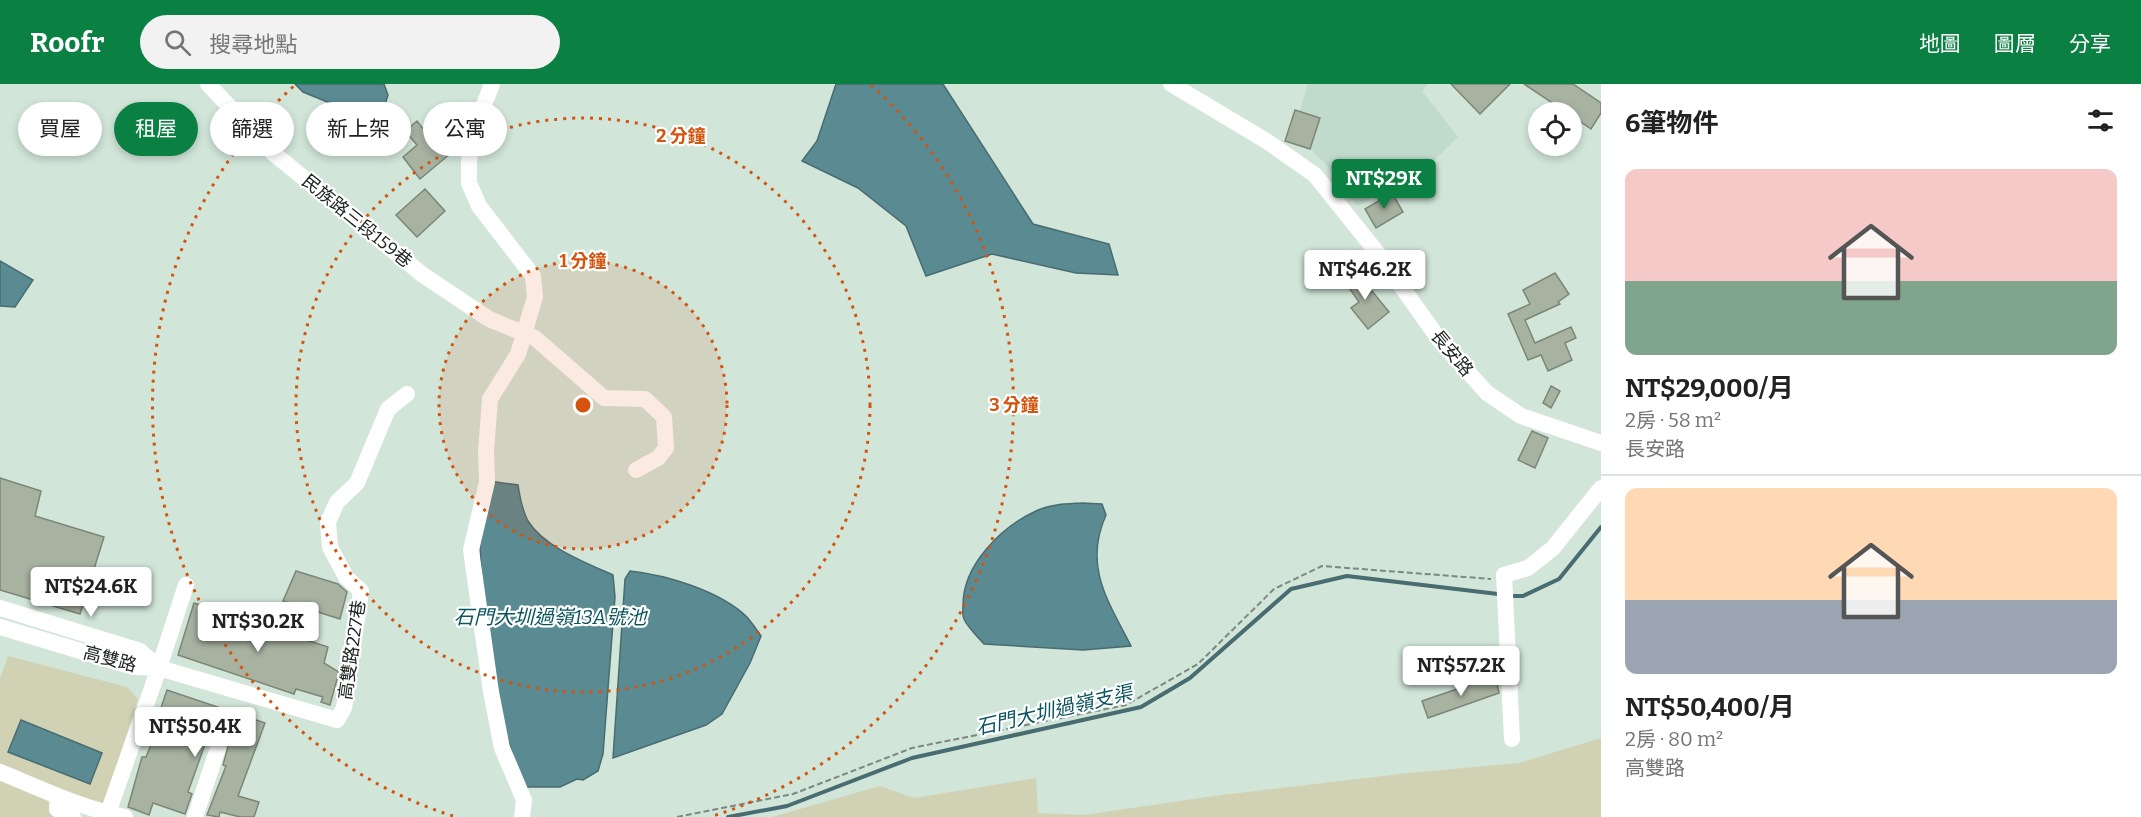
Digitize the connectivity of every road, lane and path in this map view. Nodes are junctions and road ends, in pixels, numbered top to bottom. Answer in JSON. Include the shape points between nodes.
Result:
{"nodes":[{"id":1,"x":208,"y":84,"type":"edge"},
{"id":2,"x":492,"y":84,"type":"edge"},
{"id":3,"x":1171,"y":84,"type":"edge"},
{"id":4,"x":525,"y":335,"type":"junction"},
{"id":5,"x":407,"y":394,"type":"dead end"},
{"id":6,"x":1601,"y":443,"type":"edge"},
{"id":7,"x":636,"y":470,"type":"dead end"},
{"id":8,"x":1601,"y":488,"type":"edge"},
{"id":9,"x":1504,"y":581,"type":"junction"},
{"id":10,"x":186,"y":585,"type":"dead end"},
{"id":11,"x":0,"y":608,"type":"edge"},
{"id":12,"x":0,"y":627,"type":"edge"},
{"id":13,"x":159,"y":668,"type":"junction"},
{"id":14,"x":1512,"y":739,"type":"dead end"},
{"id":15,"x":219,"y":745,"type":"dead end"},
{"id":16,"x":0,"y":772,"type":"edge"},
{"id":17,"x":58,"y":797,"type":"junction"},
{"id":18,"x":108,"y":813,"type":"junction"},
{"id":19,"x":73,"y":817,"type":"edge"},
{"id":20,"x":125,"y":817,"type":"edge"},
{"id":21,"x":195,"y":817,"type":"edge"},
{"id":22,"x":522,"y":817,"type":"edge"},
{"id":23,"x":677,"y":817,"type":"edge"}],
"edges":[{"from":1,"to":4,"type":"street","name":"民族路三段159巷","via":[[273,153],[423,275],[489,319]]},
{"from":2,"to":4,"type":"street","via":[[475,128],[469,183],[479,206],[533,276],[535,297]]},
{"from":3,"to":6,"type":"street","name":"長安路","via":[[1315,175],[1441,342],[1487,393],[1521,416]]},
{"from":4,"to":7,"type":"street","name":"民族路三段159巷","via":[[535,338],[604,398],[645,399],[664,417],[666,448],[658,458]]},
{"from":4,"to":22,"type":"street","via":[[490,399],[487,482],[471,550],[491,692],[502,748],[524,800]]},
{"from":5,"to":13,"type":"street","name":"高雙路227巷","via":[[388,408],[357,483],[337,502],[328,522],[330,547],[346,577],[361,591],[344,708],[338,720]]},
{"from":8,"to":9,"type":"street","via":[[1553,548],[1528,568],[1504,575]]},
{"from":9,"to":14,"type":"street"},
{"from":9,"to":23,"type":"path","via":[[1322,566],[1274,590],[1198,664],[1126,705],[912,748],[793,794]]},
{"from":10,"to":13,"type":"street"},
{"from":11,"to":13,"type":"street","name":"高雙路","via":[[140,651]]},
{"from":12,"to":13,"type":"street","name":"高雙路","via":[[134,668]]},
{"from":13,"to":18,"type":"street"},
{"from":15,"to":21,"type":"street"},
{"from":16,"to":17,"type":"street"},
{"from":17,"to":18,"type":"street"},
{"from":17,"to":19,"type":"street","via":[[57,809]]},
{"from":18,"to":20,"type":"street"}]}
